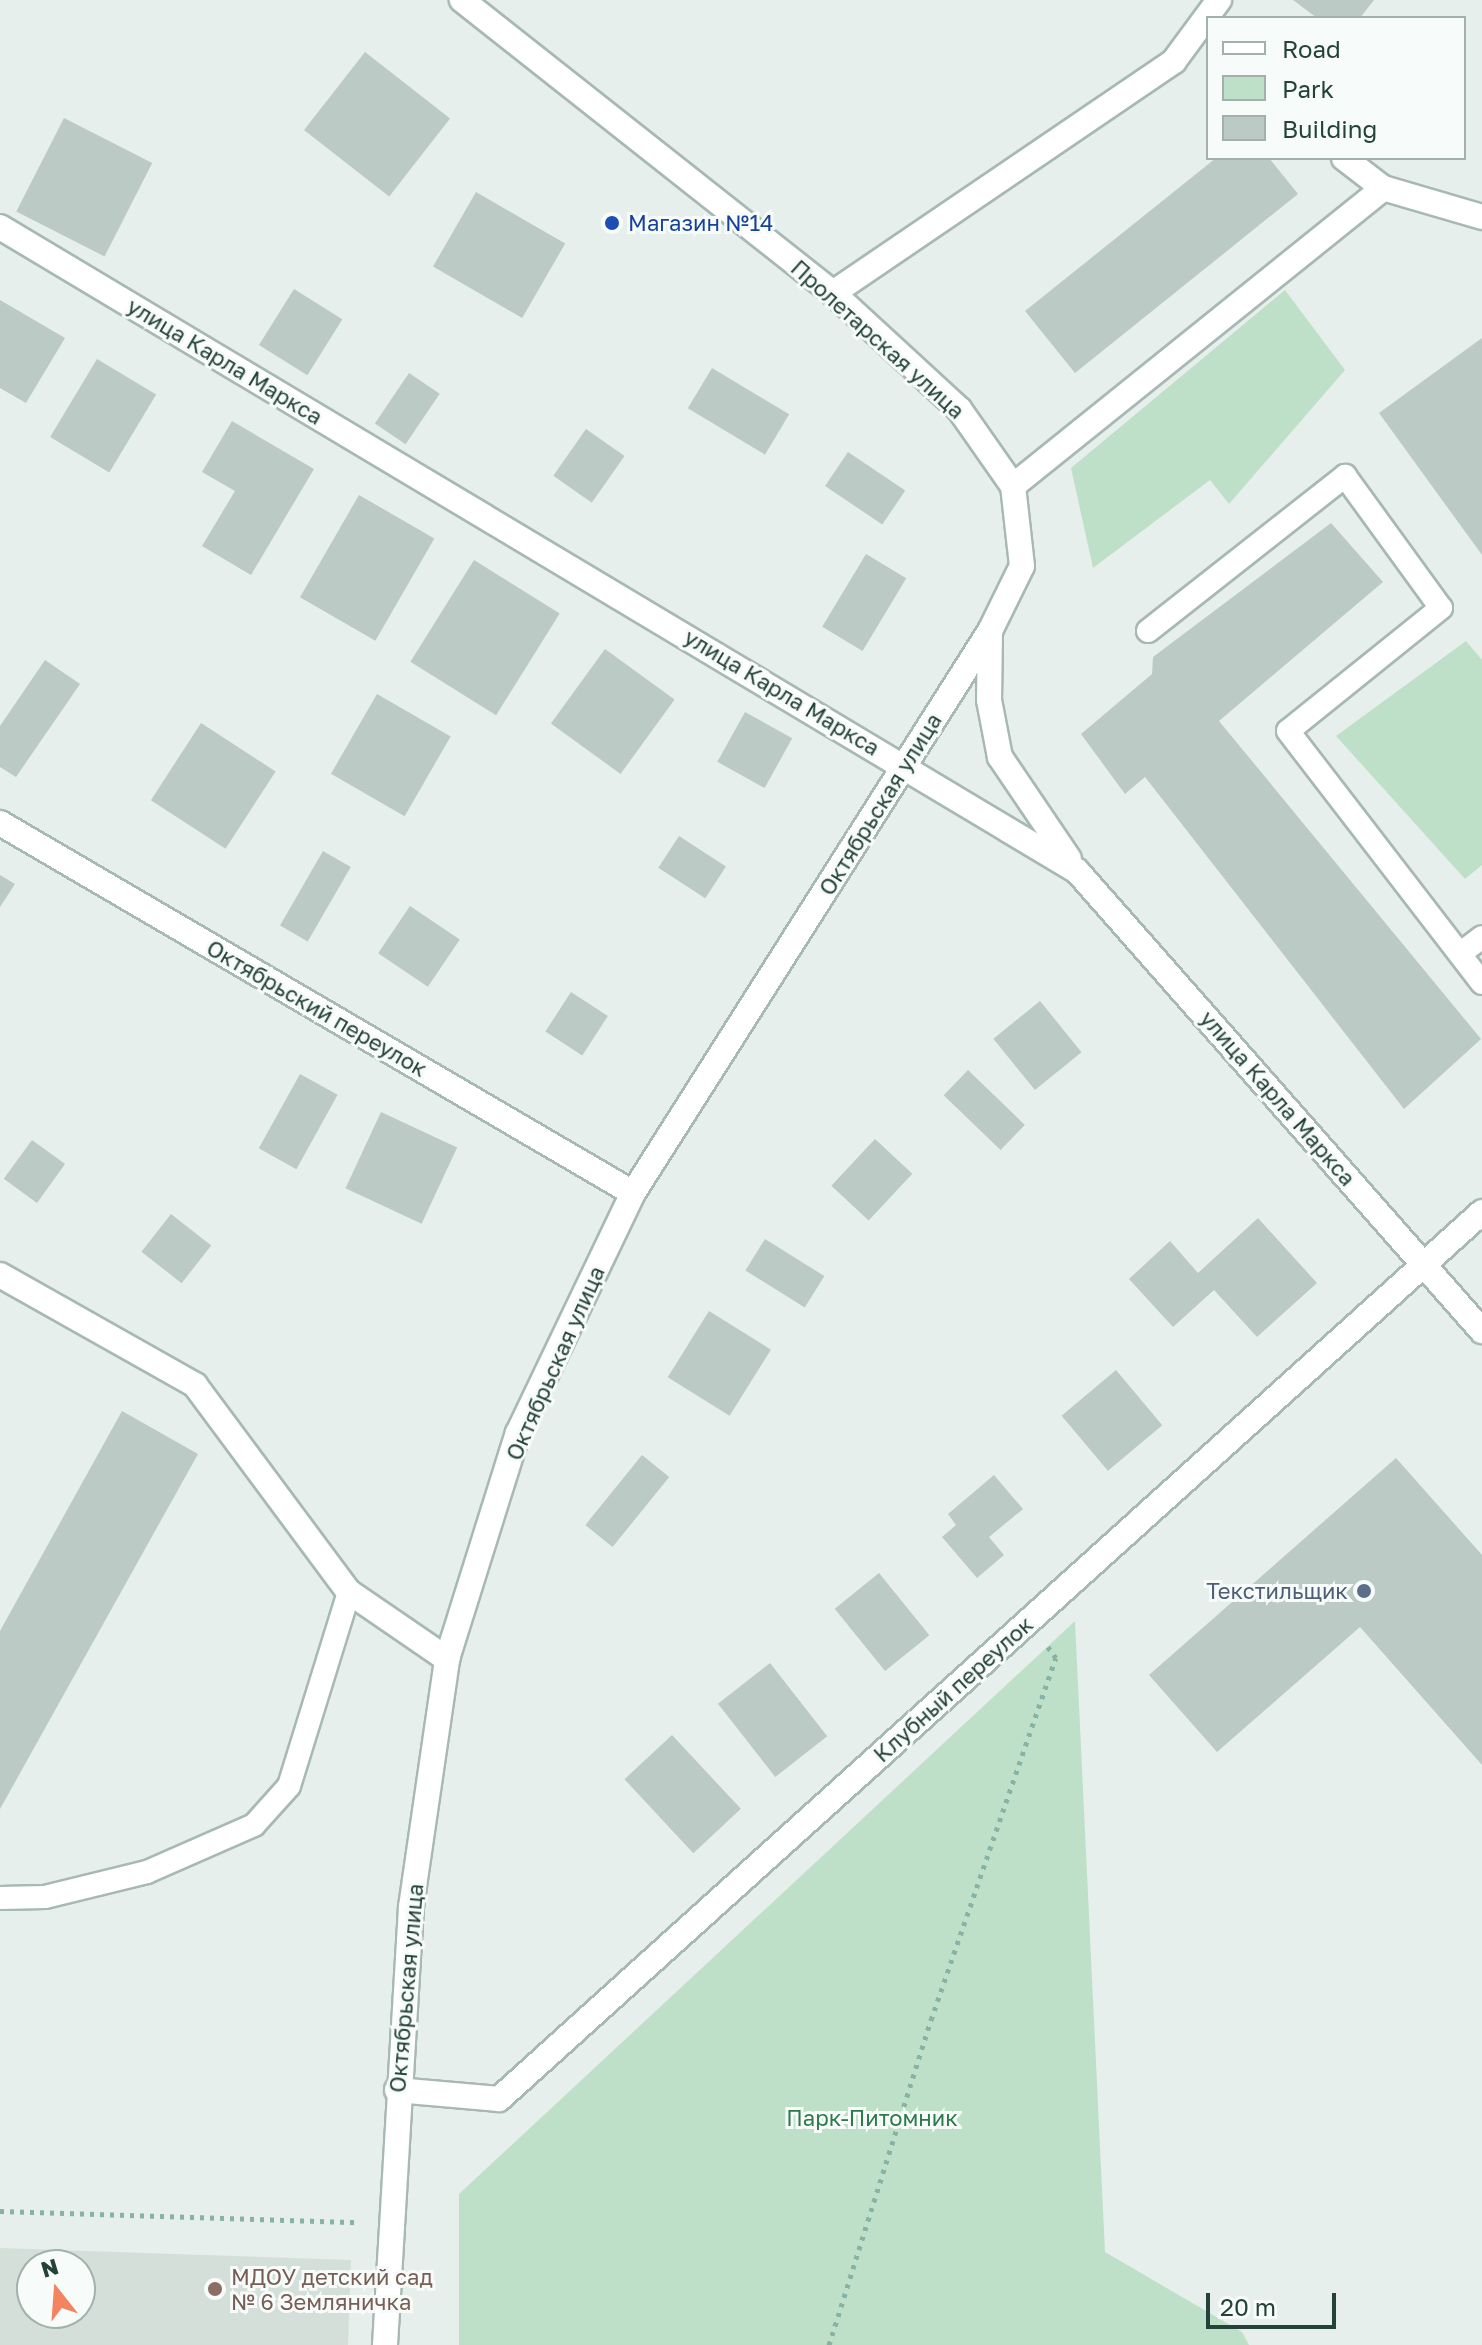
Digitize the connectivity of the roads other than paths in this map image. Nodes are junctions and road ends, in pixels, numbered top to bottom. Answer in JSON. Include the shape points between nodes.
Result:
{"nodes":[{"id":1,"x":462,"y":0,"type":"edge"},
{"id":2,"x":1199,"y":46,"type":"edge"},
{"id":3,"x":1347,"y":160,"type":"edge"},
{"id":4,"x":1383,"y":188,"type":"junction"},
{"id":5,"x":1482,"y":217,"type":"edge"},
{"id":6,"x":0,"y":227,"type":"edge"},
{"id":7,"x":833,"y":293,"type":"junction"},
{"id":8,"x":1013,"y":486,"type":"junction"},
{"id":9,"x":990,"y":631,"type":"junction"},
{"id":10,"x":1148,"y":631,"type":"dead end"},
{"id":11,"x":904,"y":765,"type":"junction"},
{"id":12,"x":0,"y":823,"type":"edge"},
{"id":13,"x":1077,"y":871,"type":"junction"},
{"id":14,"x":1482,"y":937,"type":"edge"},
{"id":15,"x":1461,"y":953,"type":"junction"},
{"id":16,"x":1482,"y":983,"type":"edge"},
{"id":17,"x":633,"y":1193,"type":"junction"},
{"id":18,"x":1482,"y":1212,"type":"edge"},
{"id":19,"x":1424,"y":1264,"type":"junction"},
{"id":20,"x":0,"y":1275,"type":"edge"},
{"id":21,"x":1482,"y":1331,"type":"edge"},
{"id":22,"x":349,"y":1592,"type":"junction"},
{"id":23,"x":447,"y":1659,"type":"junction"},
{"id":24,"x":0,"y":1898,"type":"edge"},
{"id":25,"x":397,"y":2090,"type":"junction"},
{"id":26,"x":385,"y":2345,"type":"edge"}],
"edges":[{"from":1,"to":7,"type":"street","name":"Пролетарская улица"},
{"from":2,"to":7,"type":"street"},
{"from":3,"to":4,"type":"street"},
{"from":4,"to":5,"type":"street"},
{"from":4,"to":8,"type":"street"},
{"from":6,"to":11,"type":"street","name":"улица Карла Маркса"},
{"from":7,"to":8,"type":"street","name":"Пролетарская улица","via":[[959,409]]},
{"from":8,"to":9,"type":"street","name":"Октябрьская улица","via":[[1022,566]]},
{"from":9,"to":11,"type":"street","name":"Октябрьская улица"},
{"from":9,"to":13,"type":"street","via":[[989,700],[1000,757]]},
{"from":10,"to":15,"type":"lane","via":[[1345,476],[1441,608],[1288,731]]},
{"from":11,"to":13,"type":"street","name":"улица Карла Маркса"},
{"from":11,"to":17,"type":"street","name":"Октябрьская улица"},
{"from":12,"to":17,"type":"street","name":"Октябрьский переулок"},
{"from":13,"to":19,"type":"street","name":"улица Карла Маркса"},
{"from":14,"to":15,"type":"lane"},
{"from":15,"to":16,"type":"lane"},
{"from":17,"to":23,"type":"street","name":"Октябрьская улица","via":[[518,1433]]},
{"from":18,"to":19,"type":"street","name":"Клубный переулок"},
{"from":19,"to":21,"type":"street","name":"улица Карла Маркса"},
{"from":19,"to":25,"type":"street","name":"Клубный переулок","via":[[499,2099]]},
{"from":20,"to":22,"type":"street","via":[[195,1385]]},
{"from":22,"to":23,"type":"street"},
{"from":22,"to":24,"type":"lane","via":[[289,1786],[254,1825],[147,1872],[45,1897]]},
{"from":23,"to":25,"type":"street","name":"Октябрьская улица","via":[[411,1907]]},
{"from":25,"to":26,"type":"street","name":"Октябрьская улица"}]}
